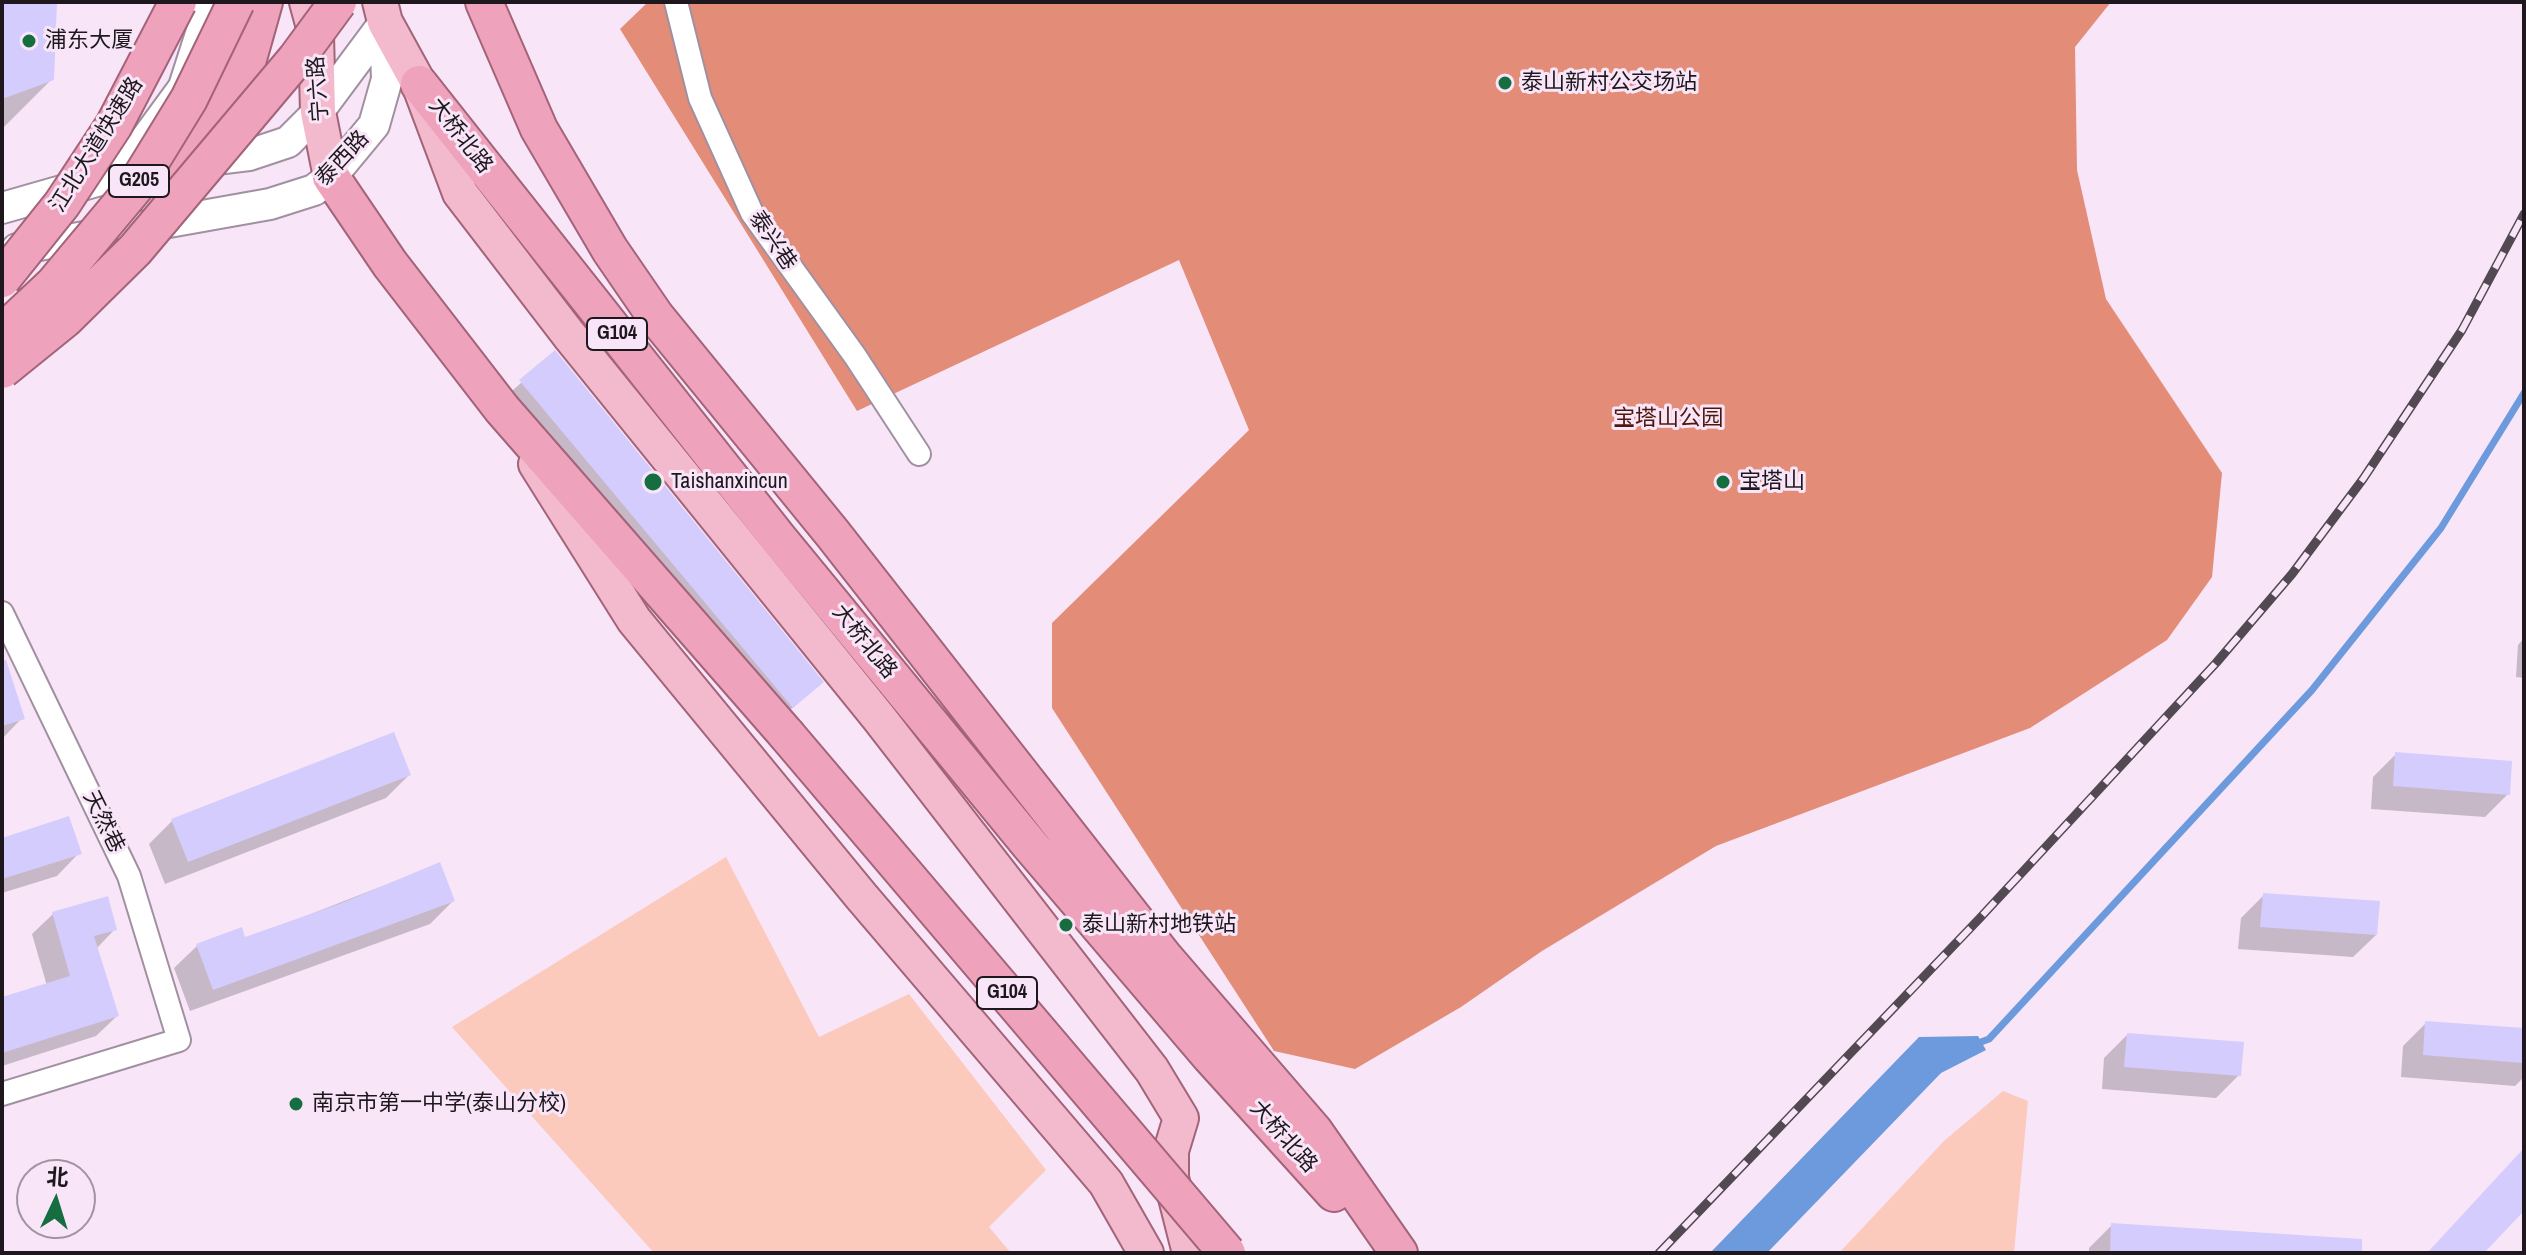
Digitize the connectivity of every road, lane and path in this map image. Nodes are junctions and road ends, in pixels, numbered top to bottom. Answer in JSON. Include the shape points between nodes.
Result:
{"nodes":[{"id":1,"x":178,"y":2,"type":"edge"},
{"id":2,"x":207,"y":2,"type":"edge"},
{"id":3,"x":236,"y":2,"type":"edge"},
{"id":4,"x":264,"y":2,"type":"edge"},
{"id":5,"x":307,"y":2,"type":"edge"},
{"id":6,"x":338,"y":2,"type":"edge"},
{"id":7,"x":484,"y":2,"type":"edge"},
{"id":8,"x":676,"y":2,"type":"edge"},
{"id":9,"x":382,"y":12,"type":"edge"},
{"id":10,"x":419,"y":84,"type":"junction"},
{"id":11,"x":318,"y":112,"type":"junction"},
{"id":12,"x":166,"y":165,"type":"junction"},
{"id":13,"x":114,"y":176,"type":"junction"},
{"id":14,"x":331,"y":177,"type":"junction"},
{"id":15,"x":2,"y":208,"type":"edge"},
{"id":16,"x":2,"y":253,"type":"edge"},
{"id":17,"x":2,"y":279,"type":"edge"},
{"id":18,"x":2,"y":333,"type":"edge"},
{"id":19,"x":2,"y":370,"type":"edge"},
{"id":20,"x":502,"y":409,"type":"junction"},
{"id":21,"x":919,"y":454,"type":"dead end"},
{"id":22,"x":2,"y":613,"type":"edge"},
{"id":23,"x":2,"y":1094,"type":"edge"},
{"id":24,"x":1146,"y":1253,"type":"edge"},
{"id":25,"x":1190,"y":1253,"type":"edge"},
{"id":26,"x":1227,"y":1253,"type":"edge"},
{"id":27,"x":1388,"y":1253,"type":"edge"},
{"id":28,"x":1399,"y":1253,"type":"edge"}],
"edges":[{"from":1,"to":17,"type":"highway","name":"江北大道快速路","number":"G205","bridge":true,"via":[[114,125],[62,204]]},
{"from":2,"to":13,"type":"street","via":[[180,86]]},
{"from":3,"to":18,"type":"highway","name":"江北大道快速路","number":"G205","bridge":true,"via":[[189,99],[135,187],[54,284]]},
{"from":4,"to":12,"type":"highway","via":[[246,66]]},
{"from":5,"to":11,"type":"main road","name":"宁六路","number":"G104","via":[[316,35]]},
{"from":6,"to":19,"type":"highway","bridge":true,"via":[[135,250],[65,319]]},
{"from":7,"to":28,"type":"highway","via":[[539,129],[602,238],[656,317],[1164,957],[1314,1131]]},
{"from":8,"to":21,"type":"street","name":"泰兴巷","via":[[700,98],[752,213]]},
{"from":9,"to":10,"type":"main road","name":"大桥北路"},
{"from":9,"to":11,"type":"main road"},
{"from":9,"to":14,"type":"main road","name":"泰西路","via":[[384,98],[374,125]]},
{"from":10,"to":25,"type":"main road","via":[[460,193],[1152,1070],[1181,1118],[1171,1151],[1171,1178]]},
{"from":10,"to":27,"type":"highway","name":"大桥北路","number":"G104","via":[[815,584],[1210,1056]]},
{"from":11,"to":12,"type":"main road","via":[[288,142],[271,149]]},
{"from":11,"to":14,"type":"main road","name":"宁六路","number":"G104"},
{"from":12,"to":13,"type":"main road"},
{"from":13,"to":15,"type":"main road"},
{"from":14,"to":16,"type":"main road","name":"泰西路","via":[[294,199]]},
{"from":14,"to":20,"type":"highway","number":"G104","via":[[390,264]]},
{"from":20,"to":24,"type":"main road","via":[[634,620],[1106,1183]]},
{"from":20,"to":26,"type":"highway","number":"G104","bridge":true},
{"from":22,"to":23,"type":"street","name":"天然巷","via":[[129,876],[179,1040]]}]}
